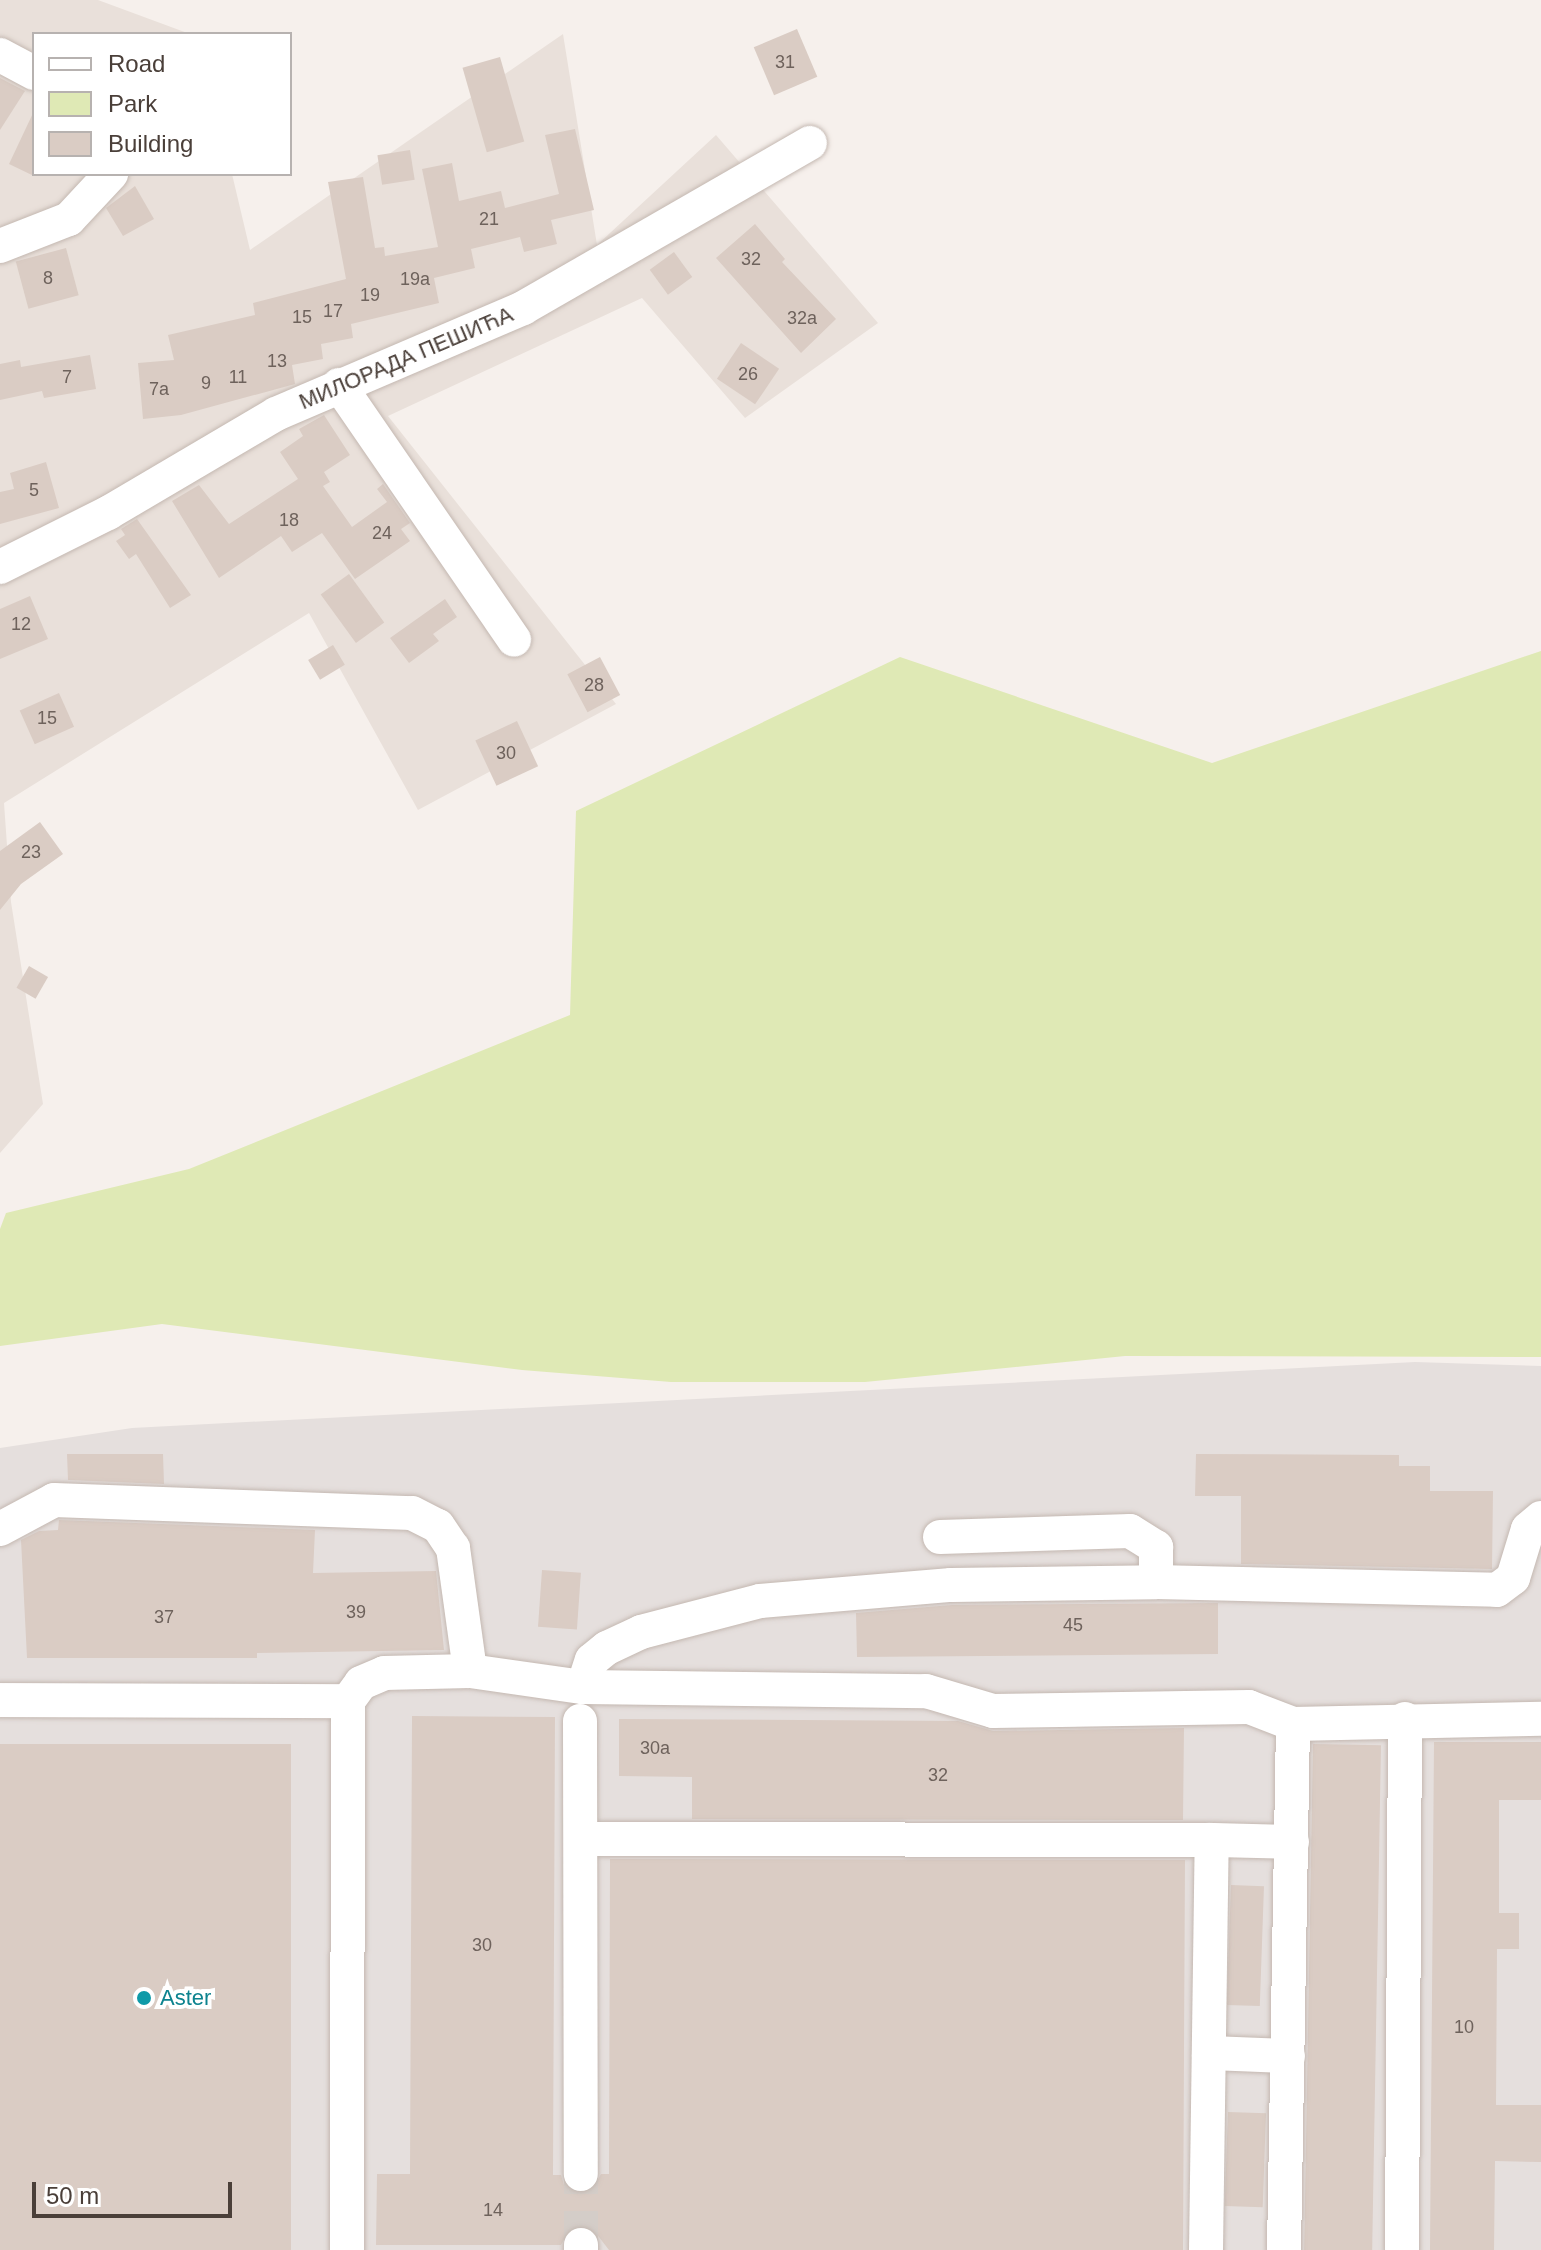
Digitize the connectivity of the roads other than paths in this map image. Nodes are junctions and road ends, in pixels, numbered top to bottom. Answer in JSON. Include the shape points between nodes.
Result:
{"nodes":[{"id":1,"x":0,"y":55,"type":"edge"},
{"id":2,"x":32,"y":72,"type":"edge"},
{"id":3,"x":810,"y":143,"type":"dead end"},
{"id":4,"x":109,"y":176,"type":"edge"},
{"id":5,"x":6,"y":239,"type":"edge"},
{"id":6,"x":339,"y":385,"type":"junction"},
{"id":7,"x":0,"y":567,"type":"edge"},
{"id":8,"x":514,"y":640,"type":"dead end"},
{"id":9,"x":1541,"y":1518,"type":"edge"},
{"id":10,"x":0,"y":1529,"type":"edge"},
{"id":11,"x":940,"y":1537,"type":"dead end"},
{"id":12,"x":1156,"y":1582,"type":"junction"},
{"id":13,"x":470,"y":1671,"type":"junction"},
{"id":14,"x":583,"y":1687,"type":"junction"},
{"id":15,"x":0,"y":1700,"type":"edge"},
{"id":16,"x":348,"y":1701,"type":"junction"},
{"id":17,"x":1405,"y":1719,"type":"junction"},
{"id":18,"x":1541,"y":1719,"type":"edge"},
{"id":19,"x":580,"y":1721,"type":"dead end"},
{"id":20,"x":1293,"y":1724,"type":"junction"},
{"id":21,"x":581,"y":1839,"type":"junction"},
{"id":22,"x":1212,"y":1840,"type":"junction"},
{"id":23,"x":1292,"y":1842,"type":"junction"},
{"id":24,"x":1209,"y":2053,"type":"junction"},
{"id":25,"x":1288,"y":2056,"type":"junction"},
{"id":26,"x":581,"y":2174,"type":"tunnel mouth"},
{"id":27,"x":347,"y":2250,"type":"edge"},
{"id":28,"x":1206,"y":2250,"type":"edge"},
{"id":29,"x":1284,"y":2250,"type":"edge"},
{"id":30,"x":1402,"y":2250,"type":"edge"}],
"edges":[{"from":1,"to":2,"type":"street"},
{"from":3,"to":6,"type":"street","name":"МИЛОРАДА ПЕШИЋА","via":[[523,308]]},
{"from":4,"to":5,"type":"street","via":[[69,219]]},
{"from":6,"to":7,"type":"street","name":"МИЛОРАДА ПЕШИЋА","via":[[276,414],[108,513]]},
{"from":6,"to":8,"type":"street"},
{"from":9,"to":12,"type":"street","via":[[1528,1529],[1513,1578],[1497,1590]]},
{"from":10,"to":13,"type":"street","via":[[54,1500],[412,1513],[438,1526],[453,1548]]},
{"from":11,"to":12,"type":"street","via":[[1130,1531],[1156,1547]]},
{"from":12,"to":14,"type":"street","via":[[951,1585],[760,1601],[641,1632],[607,1648],[592,1660]]},
{"from":13,"to":14,"type":"street"},
{"from":13,"to":16,"type":"street","via":[[384,1673],[361,1683]]},
{"from":14,"to":20,"type":"street","via":[[926,1691],[993,1711],[1249,1707]]},
{"from":15,"to":16,"type":"street"},
{"from":16,"to":27,"type":"street"},
{"from":17,"to":18,"type":"street"},
{"from":17,"to":20,"type":"street"},
{"from":17,"to":30,"type":"street"},
{"from":19,"to":21,"type":"street"},
{"from":20,"to":23,"type":"street"},
{"from":21,"to":22,"type":"street"},
{"from":21,"to":26,"type":"street"},
{"from":22,"to":23,"type":"street"},
{"from":22,"to":24,"type":"street"},
{"from":23,"to":25,"type":"street"},
{"from":24,"to":25,"type":"street"},
{"from":24,"to":28,"type":"street"},
{"from":25,"to":29,"type":"street"}]}
